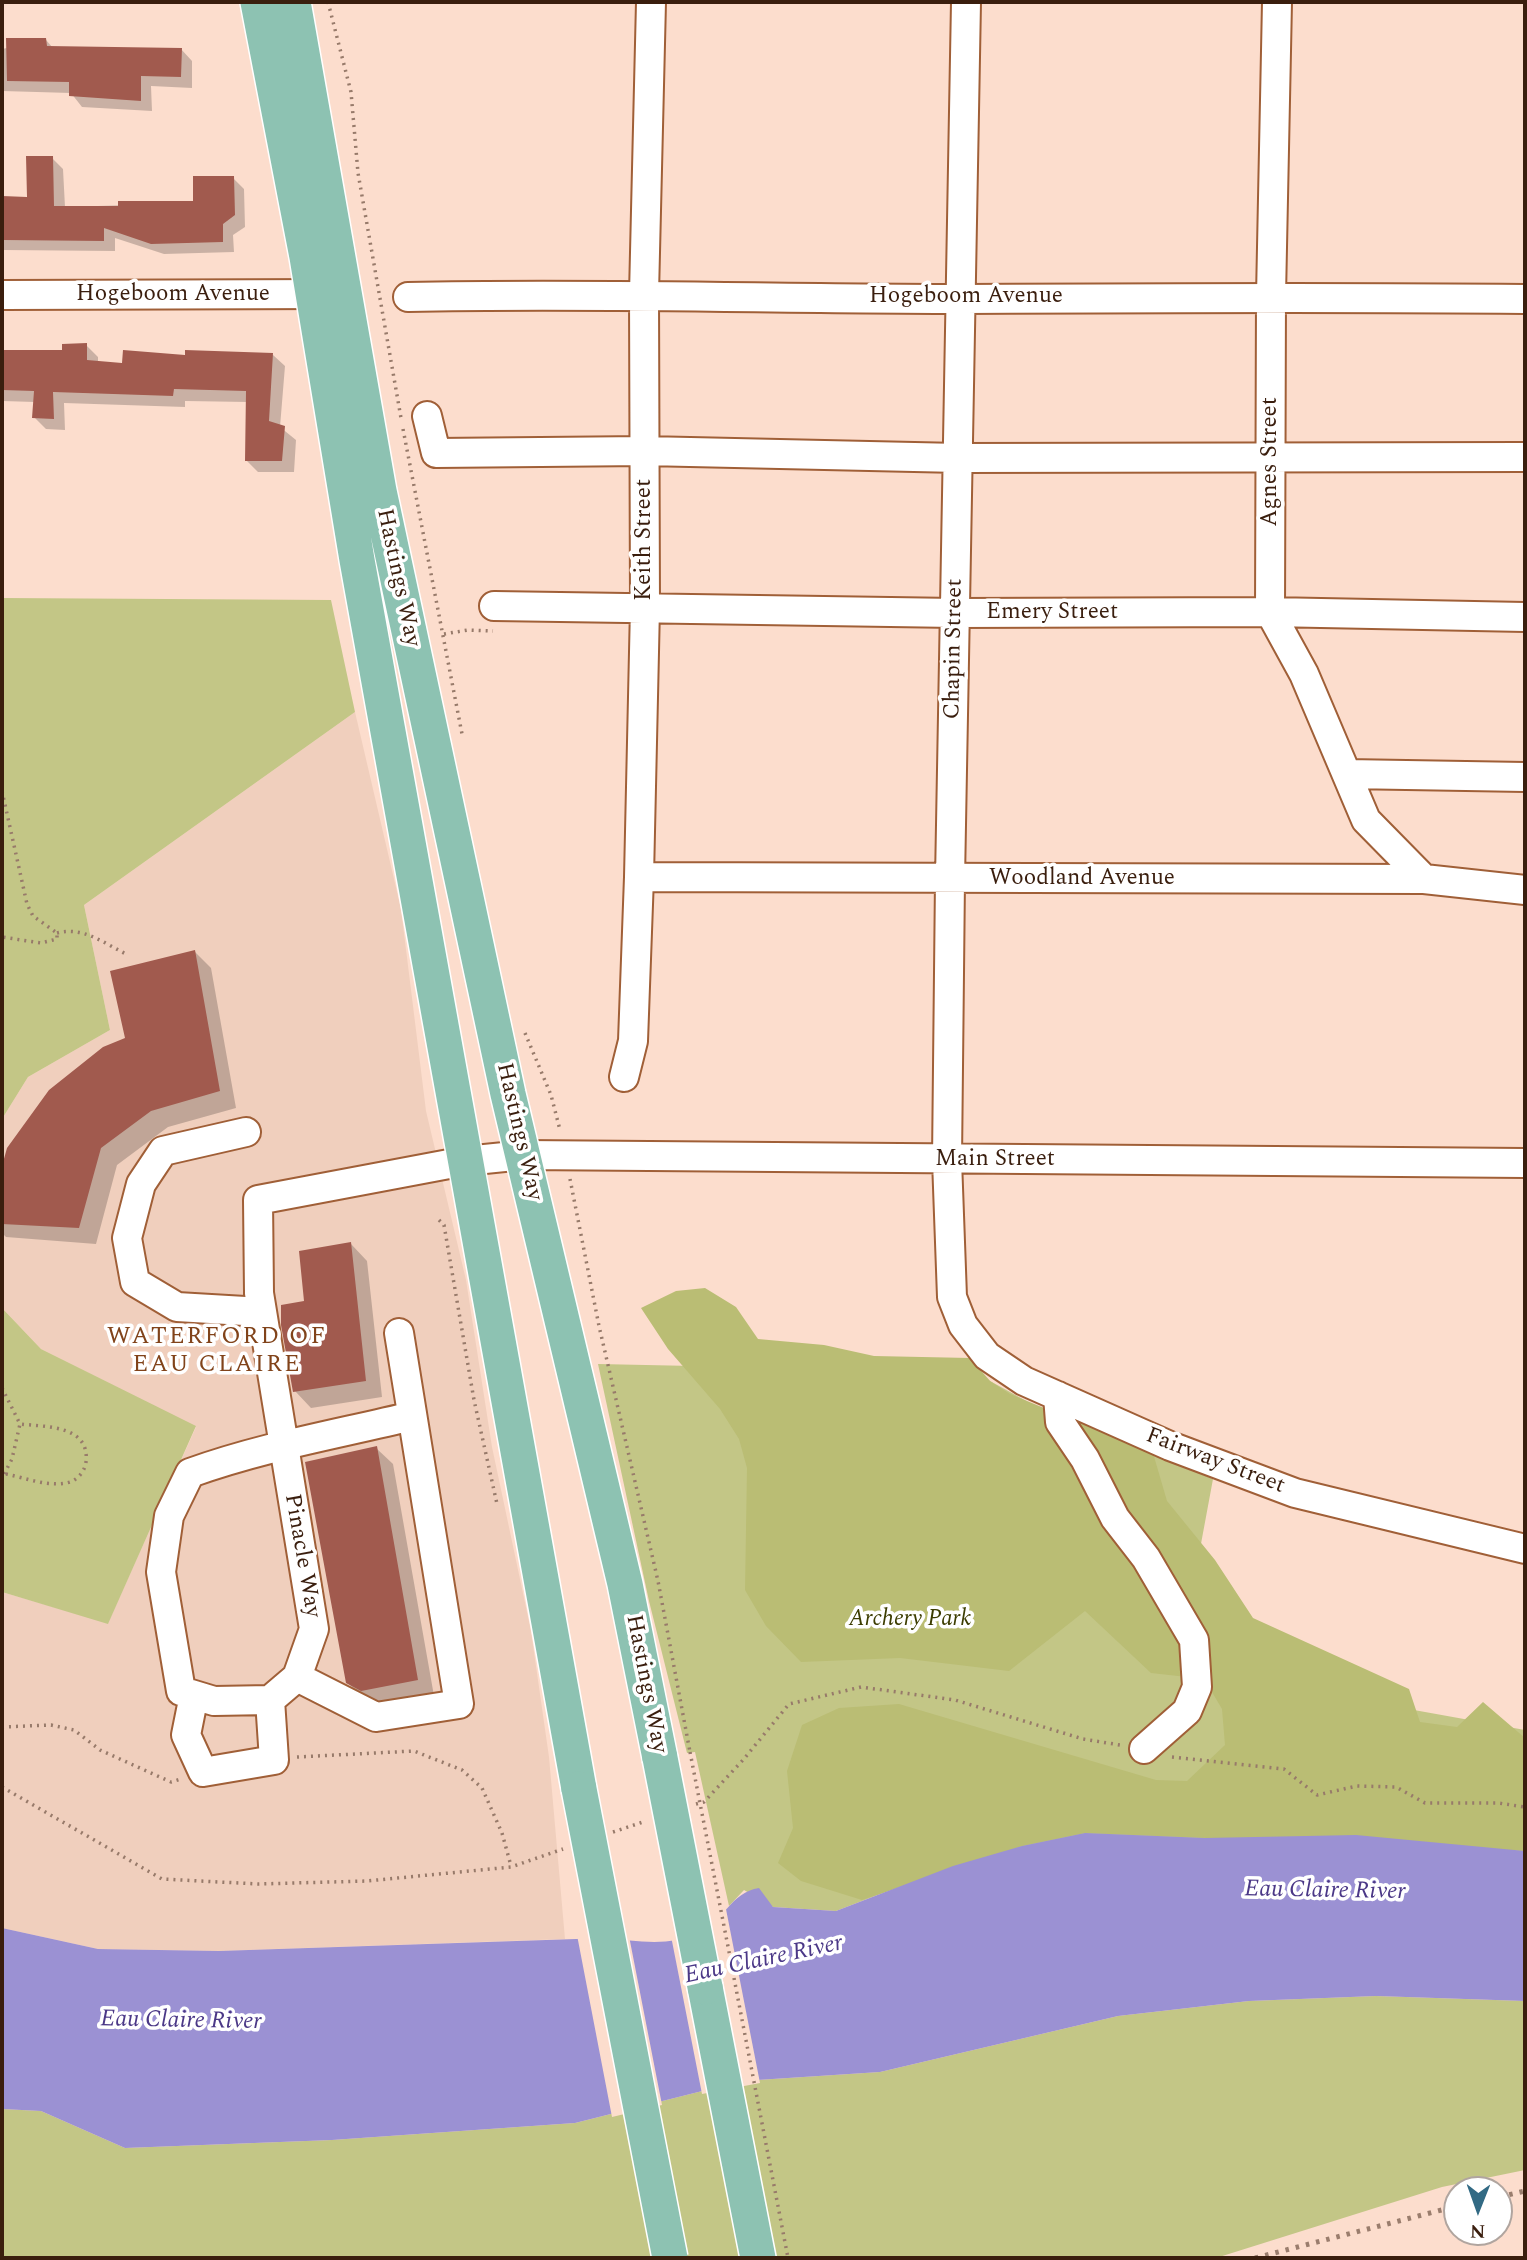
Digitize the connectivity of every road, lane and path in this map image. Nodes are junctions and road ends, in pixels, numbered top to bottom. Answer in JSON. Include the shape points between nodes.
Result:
{"nodes":[{"id":1,"x":258,"y":2,"type":"edge"},
{"id":2,"x":293,"y":2,"type":"edge"},
{"id":3,"x":328,"y":2,"type":"edge"},
{"id":4,"x":651,"y":2,"type":"edge"},
{"id":5,"x":966,"y":2,"type":"edge"},
{"id":6,"x":1277,"y":2,"type":"edge"},
{"id":7,"x":329,"y":294,"type":"junction"},
{"id":8,"x":644,"y":294,"type":"junction"},
{"id":9,"x":2,"y":295,"type":"edge"},
{"id":10,"x":1271,"y":296,"type":"junction"},
{"id":11,"x":408,"y":297,"type":"dead end"},
{"id":12,"x":962,"y":299,"type":"junction"},
{"id":13,"x":1525,"y":299,"type":"edge"},
{"id":14,"x":427,"y":416,"type":"dead end"},
{"id":15,"x":645,"y":451,"type":"junction"},
{"id":16,"x":1525,"y":457,"type":"edge"},
{"id":17,"x":959,"y":458,"type":"junction"},
{"id":18,"x":1271,"y":459,"type":"junction"},
{"id":19,"x":494,"y":606,"type":"dead end"},
{"id":20,"x":645,"y":607,"type":"junction"},
{"id":21,"x":1270,"y":612,"type":"junction"},
{"id":22,"x":956,"y":613,"type":"junction"},
{"id":23,"x":1525,"y":617,"type":"edge"},
{"id":24,"x":462,"y":739,"type":"dead end"},
{"id":25,"x":1347,"y":775,"type":"junction"},
{"id":26,"x":1525,"y":777,"type":"edge"},
{"id":27,"x":2,"y":792,"type":"edge"},
{"id":28,"x":639,"y":877,"type":"junction"},
{"id":29,"x":950,"y":879,"type":"junction"},
{"id":30,"x":1424,"y":879,"type":"junction"},
{"id":31,"x":1525,"y":890,"type":"edge"},
{"id":32,"x":57,"y":933,"type":"junction"},
{"id":33,"x":2,"y":937,"type":"edge"},
{"id":34,"x":126,"y":954,"type":"dead end"},
{"id":35,"x":522,"y":1026,"type":"dead end"},
{"id":36,"x":624,"y":1077,"type":"dead end"},
{"id":37,"x":246,"y":1132,"type":"dead end"},
{"id":38,"x":524,"y":1156,"type":"junction"},
{"id":39,"x":565,"y":1156,"type":"junction"},
{"id":40,"x":947,"y":1160,"type":"junction"},
{"id":41,"x":465,"y":1161,"type":"junction"},
{"id":42,"x":1525,"y":1163,"type":"edge"},
{"id":43,"x":952,"y":1297,"type":"joint"},
{"id":44,"x":262,"y":1312,"type":"junction"},
{"id":45,"x":399,"y":1333,"type":"dead end"},
{"id":46,"x":2,"y":1388,"type":"edge"},
{"id":47,"x":1058,"y":1396,"type":"junction"},
{"id":48,"x":412,"y":1416,"type":"junction"},
{"id":49,"x":20,"y":1424,"type":"junction"},
{"id":50,"x":283,"y":1447,"type":"junction"},
{"id":51,"x":4,"y":1476,"type":"edge"},
{"id":52,"x":1525,"y":1549,"type":"edge"},
{"id":53,"x":297,"y":1677,"type":"junction"},
{"id":54,"x":194,"y":1695,"type":"junction"},
{"id":55,"x":270,"y":1700,"type":"junction"},
{"id":56,"x":2,"y":1727,"type":"edge"},
{"id":57,"x":1144,"y":1749,"type":"junction"},
{"id":58,"x":675,"y":1755,"type":"junction"},
{"id":59,"x":274,"y":1760,"type":"junction"},
{"id":60,"x":204,"y":1772,"type":"junction"},
{"id":61,"x":2,"y":1787,"type":"edge"},
{"id":62,"x":691,"y":1806,"type":"dead end"},
{"id":63,"x":1525,"y":1807,"type":"edge"},
{"id":64,"x":653,"y":1819,"type":"dead end"},
{"id":65,"x":601,"y":1836,"type":"dead end"},
{"id":66,"x":576,"y":1845,"type":"dead end"},
{"id":67,"x":512,"y":1867,"type":"junction"},
{"id":68,"x":670,"y":2258,"type":"edge"},
{"id":69,"x":758,"y":2258,"type":"edge"},
{"id":70,"x":788,"y":2258,"type":"edge"}],
"edges":[{"from":1,"to":7,"type":"main road","name":"Hastings Way"},
{"from":2,"to":7,"type":"main road","name":"Hastings Way"},
{"from":3,"to":24,"type":"path","via":[[351,92],[362,198]]},
{"from":4,"to":8,"type":"street","name":"Keith Street"},
{"from":5,"to":12,"type":"street","name":"Chapin Street"},
{"from":6,"to":10,"type":"street","name":"Agnes Street"},
{"from":7,"to":9,"type":"street","name":"Hogeboom Avenue"},
{"from":7,"to":38,"type":"main road","name":"Hastings Way","via":[[379,491]]},
{"from":7,"to":41,"type":"main road","name":"Hastings Way","via":[[359,573]]},
{"from":8,"to":11,"type":"street","name":"Hogeboom Avenue"},
{"from":8,"to":12,"type":"street","name":"Hogeboom Avenue"},
{"from":8,"to":15,"type":"street","name":"Keith Street"},
{"from":10,"to":12,"type":"street","name":"Hogeboom Avenue"},
{"from":10,"to":13,"type":"street","name":"Hogeboom Avenue"},
{"from":10,"to":18,"type":"street","name":"Agnes Street"},
{"from":12,"to":17,"type":"street","name":"Chapin Street"},
{"from":14,"to":15,"type":"street","via":[[436,453]]},
{"from":15,"to":17,"type":"street"},
{"from":15,"to":20,"type":"street","name":"Keith Street"},
{"from":16,"to":18,"type":"street"},
{"from":17,"to":18,"type":"street"},
{"from":17,"to":22,"type":"street","name":"Chapin Street"},
{"from":18,"to":21,"type":"street","name":"Agnes Street"},
{"from":19,"to":20,"type":"street","name":"Emery Street"},
{"from":20,"to":22,"type":"street","name":"Emery Street"},
{"from":20,"to":28,"type":"street","name":"Keith Street"},
{"from":21,"to":22,"type":"street","name":"Emery Street"},
{"from":21,"to":23,"type":"street","name":"Emery Street"},
{"from":21,"to":25,"type":"street","name":"Agnes Street","via":[[1304,674]]},
{"from":22,"to":29,"type":"street","name":"Chapin Street"},
{"from":25,"to":26,"type":"street"},
{"from":25,"to":30,"type":"street","name":"Agnes Street","via":[[1366,820]]},
{"from":27,"to":32,"type":"path","via":[[27,904],[33,916]]},
{"from":28,"to":29,"type":"street","name":"Woodland Avenue"},
{"from":28,"to":36,"type":"street","name":"Keith Street","via":[[633,1041]]},
{"from":29,"to":30,"type":"street","name":"Woodland Avenue"},
{"from":29,"to":40,"type":"street","name":"Chapin Street"},
{"from":30,"to":31,"type":"street","name":"Woodland Avenue"},
{"from":32,"to":33,"type":"path","via":[[52,943]]},
{"from":32,"to":34,"type":"path","via":[[82,932]]},
{"from":35,"to":39,"type":"path","via":[[551,1095]]},
{"from":37,"to":44,"type":"street","via":[[163,1151],[141,1184],[127,1238],[135,1282],[177,1307]]},
{"from":38,"to":39,"type":"street","name":"Main Street"},
{"from":38,"to":41,"type":"street","name":"Main Street"},
{"from":38,"to":58,"type":"main road","name":"Hastings Way","via":[[625,1584]]},
{"from":39,"to":40,"type":"street","name":"Main Street"},
{"from":39,"to":58,"type":"path","via":[[658,1581]]},
{"from":40,"to":42,"type":"street","name":"Main Street"},
{"from":40,"to":43,"type":"street","name":"Chapin Street"},
{"from":41,"to":44,"type":"street","name":"Pinacle Way","via":[[258,1200]]},
{"from":41,"to":68,"type":"main road","name":"Hastings Way","bridge":true},
{"from":43,"to":47,"type":"street","name":"Fairway Street","via":[[963,1325],[987,1356],[1024,1381]]},
{"from":44,"to":50,"type":"street","name":"Pinacle Way"},
{"from":45,"to":48,"type":"street"},
{"from":46,"to":49,"type":"path"},
{"from":47,"to":52,"type":"street","name":"Fairway Street","via":[[1170,1446],[1295,1493]]},
{"from":47,"to":57,"type":"street","via":[[1060,1422],[1194,1640],[1197,1687],[1187,1711]]},
{"from":48,"to":50,"type":"street"},
{"from":48,"to":53,"type":"street","via":[[459,1704],[376,1717]]},
{"from":49,"to":51,"type":"path"},
{"from":49,"to":51,"type":"path","via":[[67,1430],[79,1437],[85,1469],[73,1481],[55,1484]]},
{"from":50,"to":53,"type":"street","name":"Pinacle Way","via":[[314,1629]]},
{"from":50,"to":54,"type":"street","via":[[236,1456],[190,1473],[169,1516],[161,1572],[181,1691]]},
{"from":53,"to":55,"type":"street"},
{"from":54,"to":55,"type":"street","via":[[214,1701]]},
{"from":54,"to":60,"type":"street","via":[[186,1735]]},
{"from":55,"to":59,"type":"street"},
{"from":56,"to":60,"type":"path","via":[[51,1725],[74,1730],[100,1749],[171,1782]]},
{"from":57,"to":62,"type":"path","via":[[1083,1739],[955,1700],[861,1686],[789,1704],[704,1802]]},
{"from":57,"to":63,"type":"path","via":[[1185,1760],[1284,1769],[1317,1795],[1357,1786],[1396,1787],[1425,1803]]},
{"from":58,"to":69,"type":"main road","name":"Hastings Way","bridge":true},
{"from":58,"to":70,"type":"path","bridge":true},
{"from":59,"to":60,"type":"street"},
{"from":59,"to":67,"type":"path","via":[[414,1751],[461,1770],[482,1788]]},
{"from":61,"to":67,"type":"path","via":[[162,1879],[258,1884],[368,1881]]},
{"from":64,"to":65,"type":"path"},
{"from":66,"to":67,"type":"path"}]}
